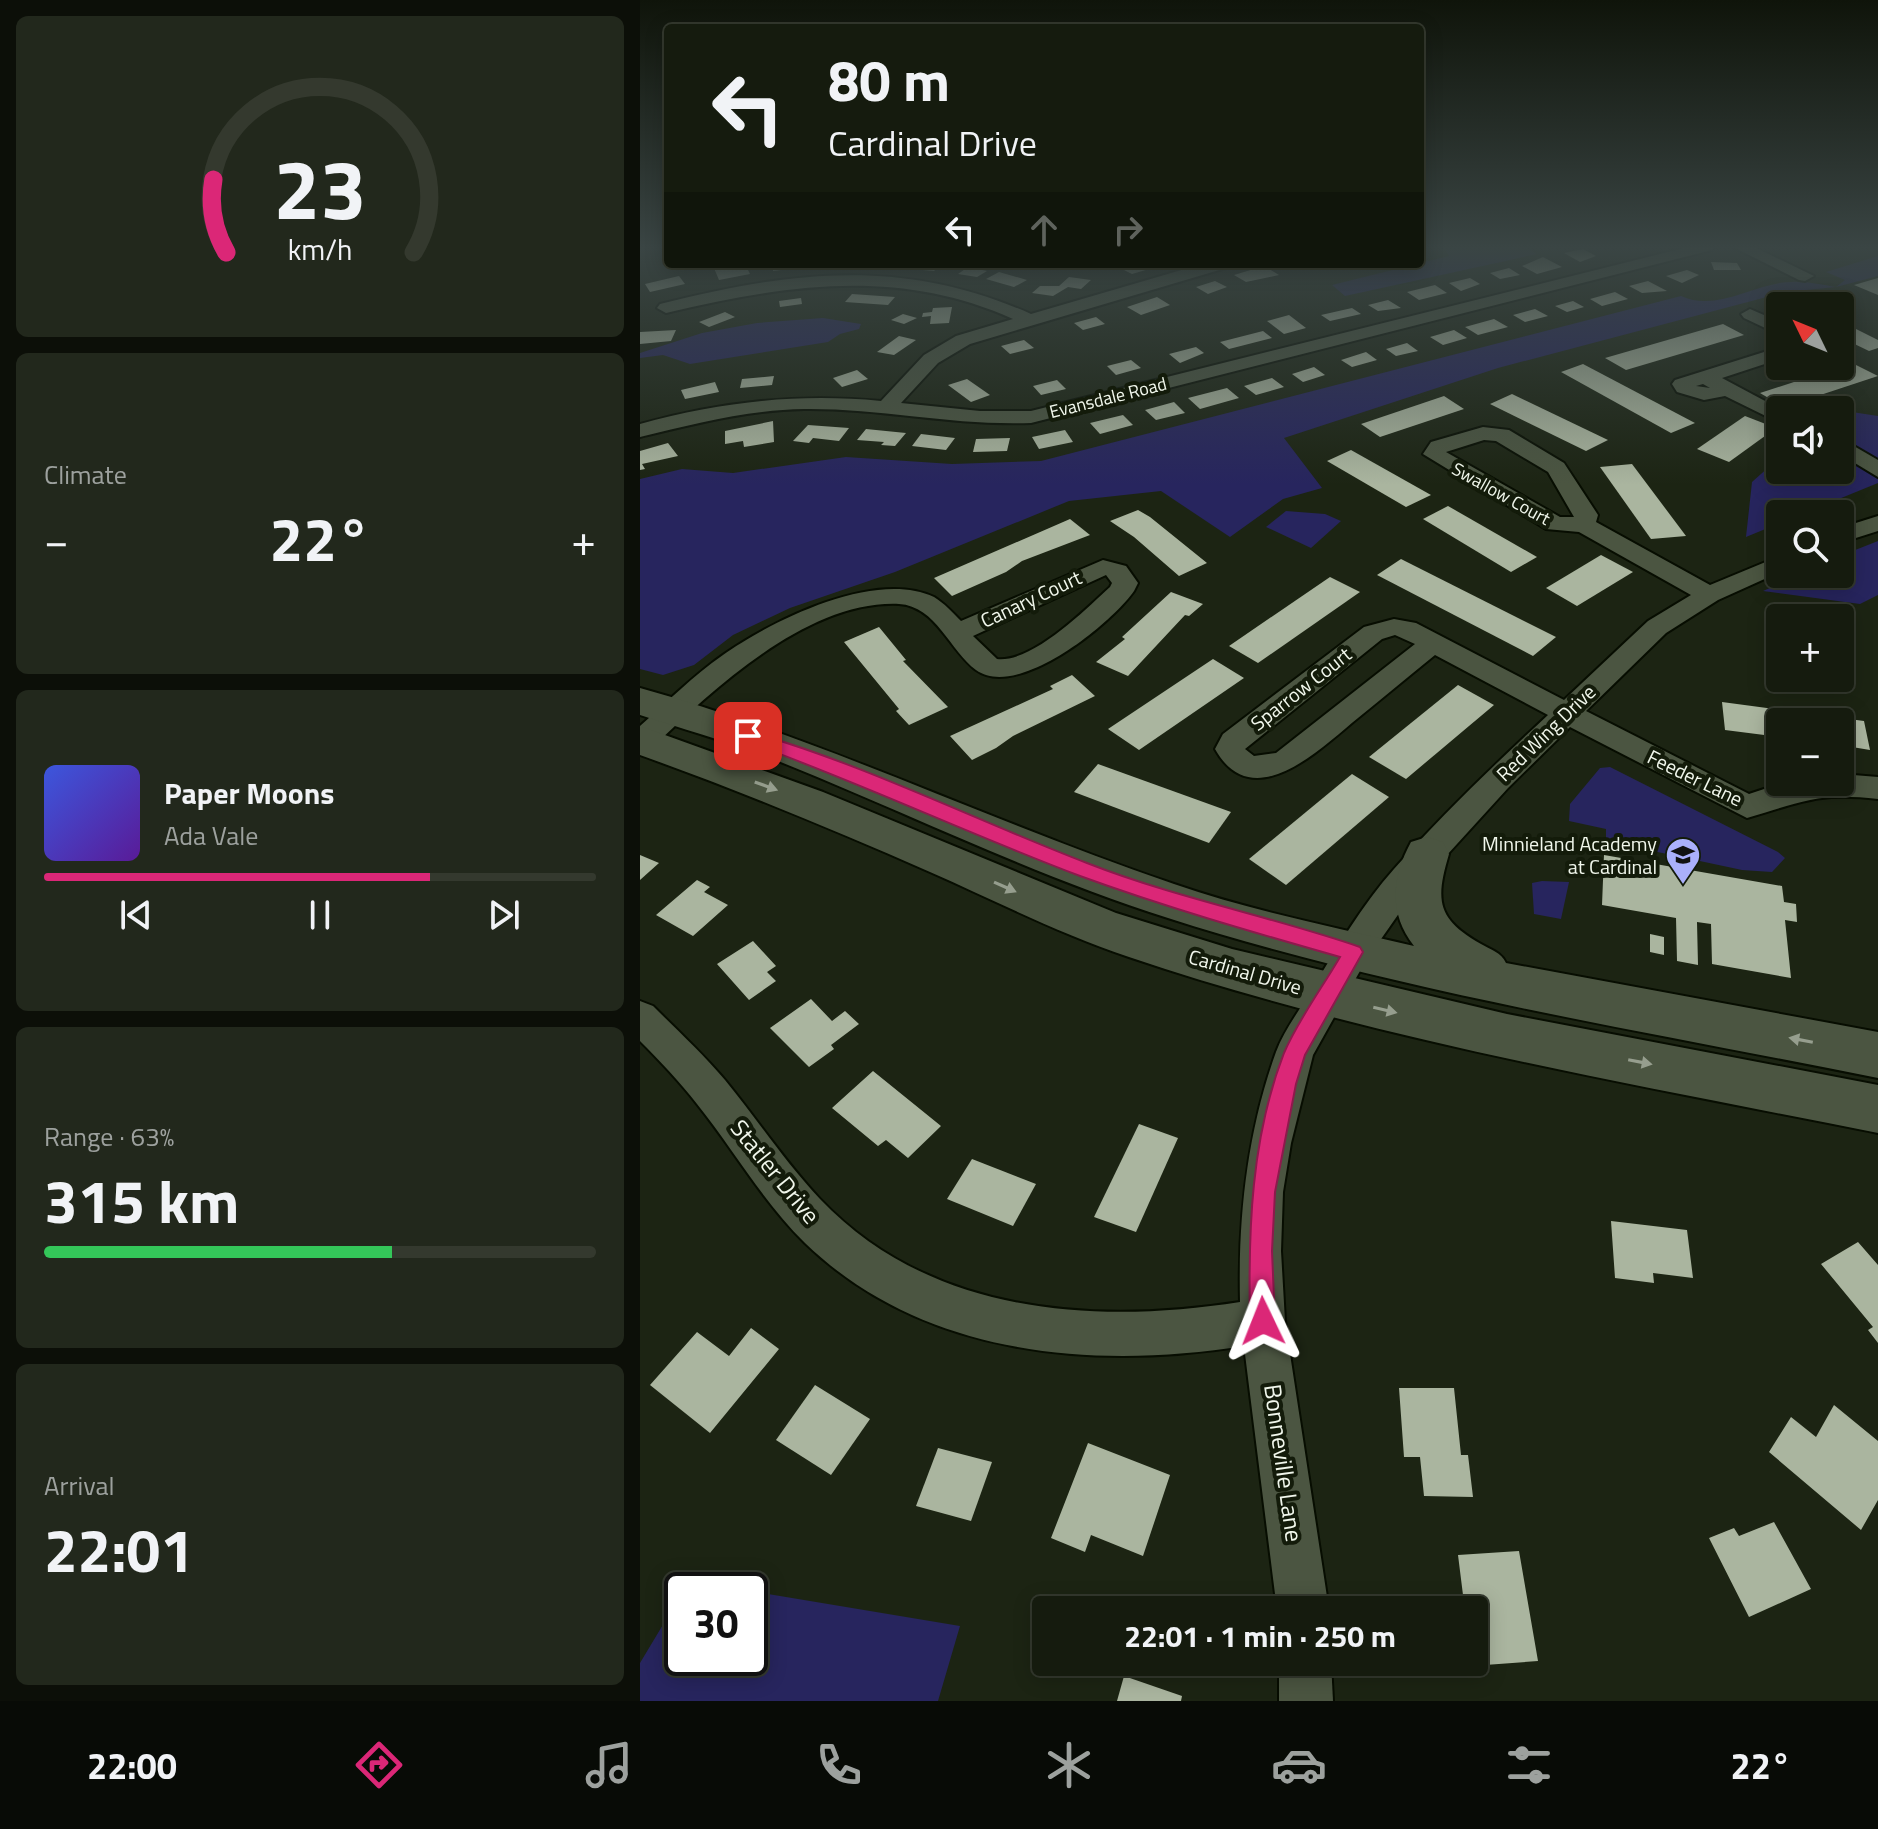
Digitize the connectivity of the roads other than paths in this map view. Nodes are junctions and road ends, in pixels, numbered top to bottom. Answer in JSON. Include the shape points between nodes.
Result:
{"nodes":[{"id":1,"x":1003,"y":326,"type":"edge"},
{"id":2,"x":1394,"y":326,"type":"edge"},
{"id":3,"x":1766,"y":357,"type":"edge"},
{"id":4,"x":886,"y":407,"type":"junction"},
{"id":5,"x":1766,"y":410,"type":"edge"},
{"id":6,"x":640,"y":431,"type":"edge"},
{"id":7,"x":1854,"y":454,"type":"edge"},
{"id":8,"x":1878,"y":470,"type":"edge"},
{"id":9,"x":1878,"y":523,"type":"edge"},
{"id":10,"x":1582,"y":524,"type":"junction"},
{"id":11,"x":1854,"y":531,"type":"edge"},
{"id":12,"x":1766,"y":569,"type":"edge"},
{"id":13,"x":1709,"y":595,"type":"junction"},
{"id":14,"x":957,"y":633,"type":"junction"},
{"id":15,"x":1433,"y":643,"type":"junction"},
{"id":16,"x":1566,"y":713,"type":"junction"},
{"id":17,"x":649,"y":723,"type":"edge"},
{"id":18,"x":1878,"y":788,"type":"edge"},
{"id":19,"x":1427,"y":854,"type":"junction"},
{"id":20,"x":1353,"y":952,"type":"junction"},
{"id":21,"x":1515,"y":985,"type":"junction"},
{"id":22,"x":1326,"y":996,"type":"junction"},
{"id":23,"x":640,"y":1017,"type":"edge"},
{"id":24,"x":1878,"y":1055,"type":"edge"},
{"id":25,"x":1878,"y":1109,"type":"edge"},
{"id":26,"x":1263,"y":1321,"type":"junction"},
{"id":27,"x":1301,"y":1596,"type":"edge"},
{"id":28,"x":1305,"y":1676,"type":"edge"},
{"id":29,"x":1306,"y":1701,"type":"edge"}],
"edges":[{"from":1,"to":4,"type":"street","via":[[945,349]]},
{"from":2,"to":4,"type":"street","name":"Evansdale Road","via":[[1054,413],[983,418]]},
{"from":3,"to":5,"type":"street","via":[[1702,376]]},
{"from":4,"to":6,"type":"street","name":"Evansdale Road","via":[[774,404]]},
{"from":7,"to":8,"type":"street"},
{"from":9,"to":11,"type":"street"},
{"from":10,"to":10,"type":"street","name":"Swallow Court","via":[[1564,527],[1548,522],[1437,458],[1436,449],[1483,433],[1501,435],[1556,468],[1586,515]]},
{"from":10,"to":13,"type":"street","name":"Swallow Court"},
{"from":12,"to":13,"type":"street","name":"Red Wing Drive"},
{"from":13,"to":16,"type":"street","name":"Red Wing Drive","via":[[1657,627]]},
{"from":14,"to":14,"type":"street","name":"Canary Court","via":[[1098,568],[1114,568],[1125,583],[1063,642],[1013,668],[988,665]]},
{"from":14,"to":17,"type":"street","name":"Canary Court","via":[[923,601],[860,601],[751,649]]},
{"from":15,"to":15,"type":"street","name":"Sparrow Court","via":[[1407,629],[1373,633],[1233,741],[1234,759],[1261,768],[1286,760]]},
{"from":15,"to":16,"type":"street","name":"Sparrow Court"},
{"from":16,"to":18,"type":"street","name":"Feeder Lane","via":[[1747,807],[1816,784]]},
{"from":16,"to":19,"type":"street","name":"Red Wing Drive"},
{"from":17,"to":20,"type":"main road","via":[[798,753],[1170,901]]},
{"from":17,"to":22,"type":"main road","name":"Cardinal Drive","one_way":true,"via":[[792,796],[1052,908],[1138,940]]},
{"from":19,"to":20,"type":"street","name":"Red Wing Drive"},
{"from":19,"to":21,"type":"main road","via":[[1416,898],[1426,930],[1450,951]]},
{"from":20,"to":21,"type":"main road"},
{"from":20,"to":22,"type":"street","name":"Bonneville Lane"},
{"from":24,"to":21,"type":"main road","one_way":true},
{"from":22,"to":25,"type":"main road","name":"Cardinal Drive","one_way":true},
{"from":22,"to":26,"type":"street","name":"Bonneville Lane","via":[[1295,1052],[1271,1143],[1260,1251]]},
{"from":23,"to":26,"type":"street","name":"Statler Drive","via":[[709,1090],[823,1231],[880,1274],[937,1302],[997,1322],[1066,1334],[1137,1336]]},
{"from":26,"to":27,"type":"street","name":"Bonneville Lane"},
{"from":28,"to":29,"type":"street"}]}
